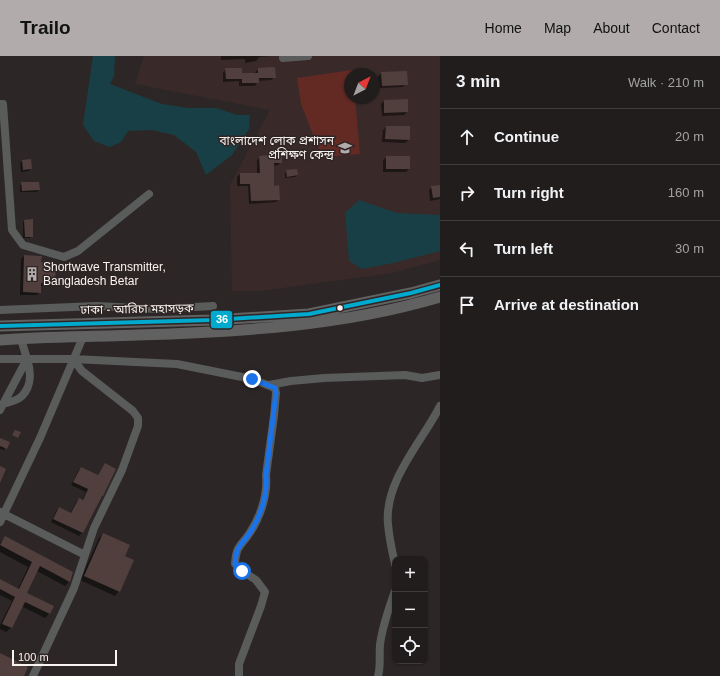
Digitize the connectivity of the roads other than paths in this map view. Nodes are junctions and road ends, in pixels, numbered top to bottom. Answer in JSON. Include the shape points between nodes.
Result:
{"nodes":[{"id":1,"x":308,"y":56,"type":"edge"},
{"id":2,"x":283,"y":58,"type":"dead end"},
{"id":3,"x":0,"y":104,"type":"edge"},
{"id":4,"x":149,"y":194,"type":"dead end"},
{"id":5,"x":440,"y":285,"type":"edge"},
{"id":6,"x":440,"y":297,"type":"edge"},
{"id":7,"x":213,"y":306,"type":"dead end"},
{"id":8,"x":0,"y":310,"type":"edge"},
{"id":9,"x":0,"y":326,"type":"edge"},
{"id":10,"x":82,"y":337,"type":"junction"},
{"id":11,"x":21,"y":339,"type":"junction"},
{"id":12,"x":0,"y":340,"type":"edge"},
{"id":13,"x":0,"y":359,"type":"edge"},
{"id":14,"x":27,"y":359,"type":"junction"},
{"id":15,"x":73,"y":359,"type":"junction"},
{"id":16,"x":440,"y":375,"type":"edge"},
{"id":17,"x":269,"y":385,"type":"junction"},
{"id":18,"x":440,"y":406,"type":"edge"},
{"id":19,"x":2,"y":407,"type":"edge"},
{"id":20,"x":2,"y":513,"type":"edge"},
{"id":21,"x":0,"y":522,"type":"edge"},
{"id":22,"x":85,"y":555,"type":"junction"},
{"id":23,"x":394,"y":556,"type":"edge"},
{"id":24,"x":395,"y":592,"type":"edge"},
{"id":25,"x":33,"y":676,"type":"edge"},
{"id":26,"x":239,"y":676,"type":"edge"},
{"id":27,"x":378,"y":676,"type":"edge"}],
"edges":[{"from":1,"to":2,"type":"street"},
{"from":3,"to":4,"type":"street","via":[[3,104],[12,230],[23,245],[64,257],[78,251]]},
{"from":5,"to":9,"type":"highway","name":"ঢাকা - আরিচা মহাসড়ক","via":[[411,294],[309,314],[213,320]]},
{"from":6,"to":10,"type":"highway","name":"ঢাকা - আরিচা মহাসড়ক","via":[[407,307],[349,318],[257,329]]},
{"from":7,"to":8,"type":"street","via":[[157,310],[97,306]]},
{"from":10,"to":11,"type":"highway","name":"ঢাকা - আরিচা মহাসড়ক"},
{"from":10,"to":15,"type":"street"},
{"from":11,"to":12,"type":"highway","name":"ঢাকা - আরিচা মহাসড়ক"},
{"from":11,"to":14,"type":"street"},
{"from":13,"to":14,"type":"street"},
{"from":14,"to":15,"type":"street"},
{"from":14,"to":19,"type":"street"},
{"from":14,"to":19,"type":"street","via":[[30,378],[25,391],[22,396]]},
{"from":15,"to":17,"type":"street","via":[[177,364],[252,379]]},
{"from":15,"to":20,"type":"street","via":[[40,438]]},
{"from":15,"to":22,"type":"street","via":[[82,371],[123,402],[138,418],[138,426],[122,470],[94,528]]},
{"from":16,"to":17,"type":"street","via":[[422,378],[324,378]]},
{"from":17,"to":26,"type":"street","via":[[275,388],[276,393],[265,496],[249,534],[236,553],[235,564],[256,580],[264,592],[239,664]]},
{"from":18,"to":23,"type":"street","via":[[405,465],[390,500],[388,522]]},
{"from":20,"to":21,"type":"street"},
{"from":20,"to":22,"type":"street"},
{"from":22,"to":25,"type":"street","via":[[74,588]]},
{"from":24,"to":27,"type":"street","via":[[380,644]]}]}
